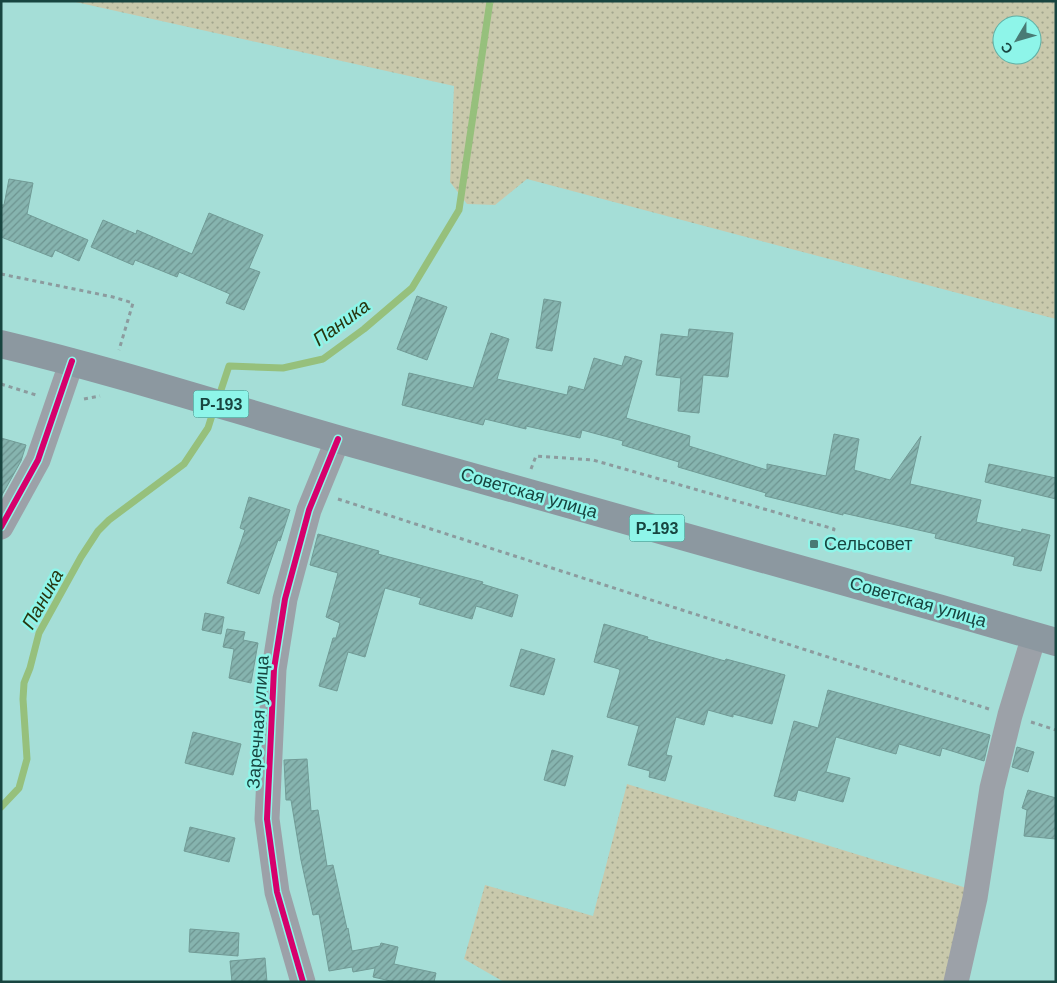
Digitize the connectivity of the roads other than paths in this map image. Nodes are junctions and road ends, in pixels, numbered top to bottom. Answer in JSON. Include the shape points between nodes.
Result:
{"nodes":[{"id":1,"x":1,"y":344,"type":"edge"},
{"id":2,"x":72,"y":361,"type":"junction"},
{"id":3,"x":338,"y":439,"type":"junction"},
{"id":4,"x":1,"y":527,"type":"edge"},
{"id":5,"x":1045,"y":639,"type":"edge"},
{"id":6,"x":303,"y":982,"type":"edge"},
{"id":7,"x":956,"y":982,"type":"edge"}],
"edges":[{"from":1,"to":2,"type":"main road","name":"Советская улица","number":"Р-193"},
{"from":2,"to":3,"type":"main road","name":"Советская улица","number":"Р-193"},
{"from":2,"to":4,"type":"street","via":[[38,460]]},
{"from":3,"to":5,"type":"main road","name":"Советская улица","number":"Р-193"},
{"from":3,"to":6,"type":"street","name":"Заречная улица","via":[[306,519],[285,599],[274,669],[267,819],[277,892]]},
{"from":5,"to":7,"type":"street","via":[[1010,715],[992,788],[976,898]]}]}
